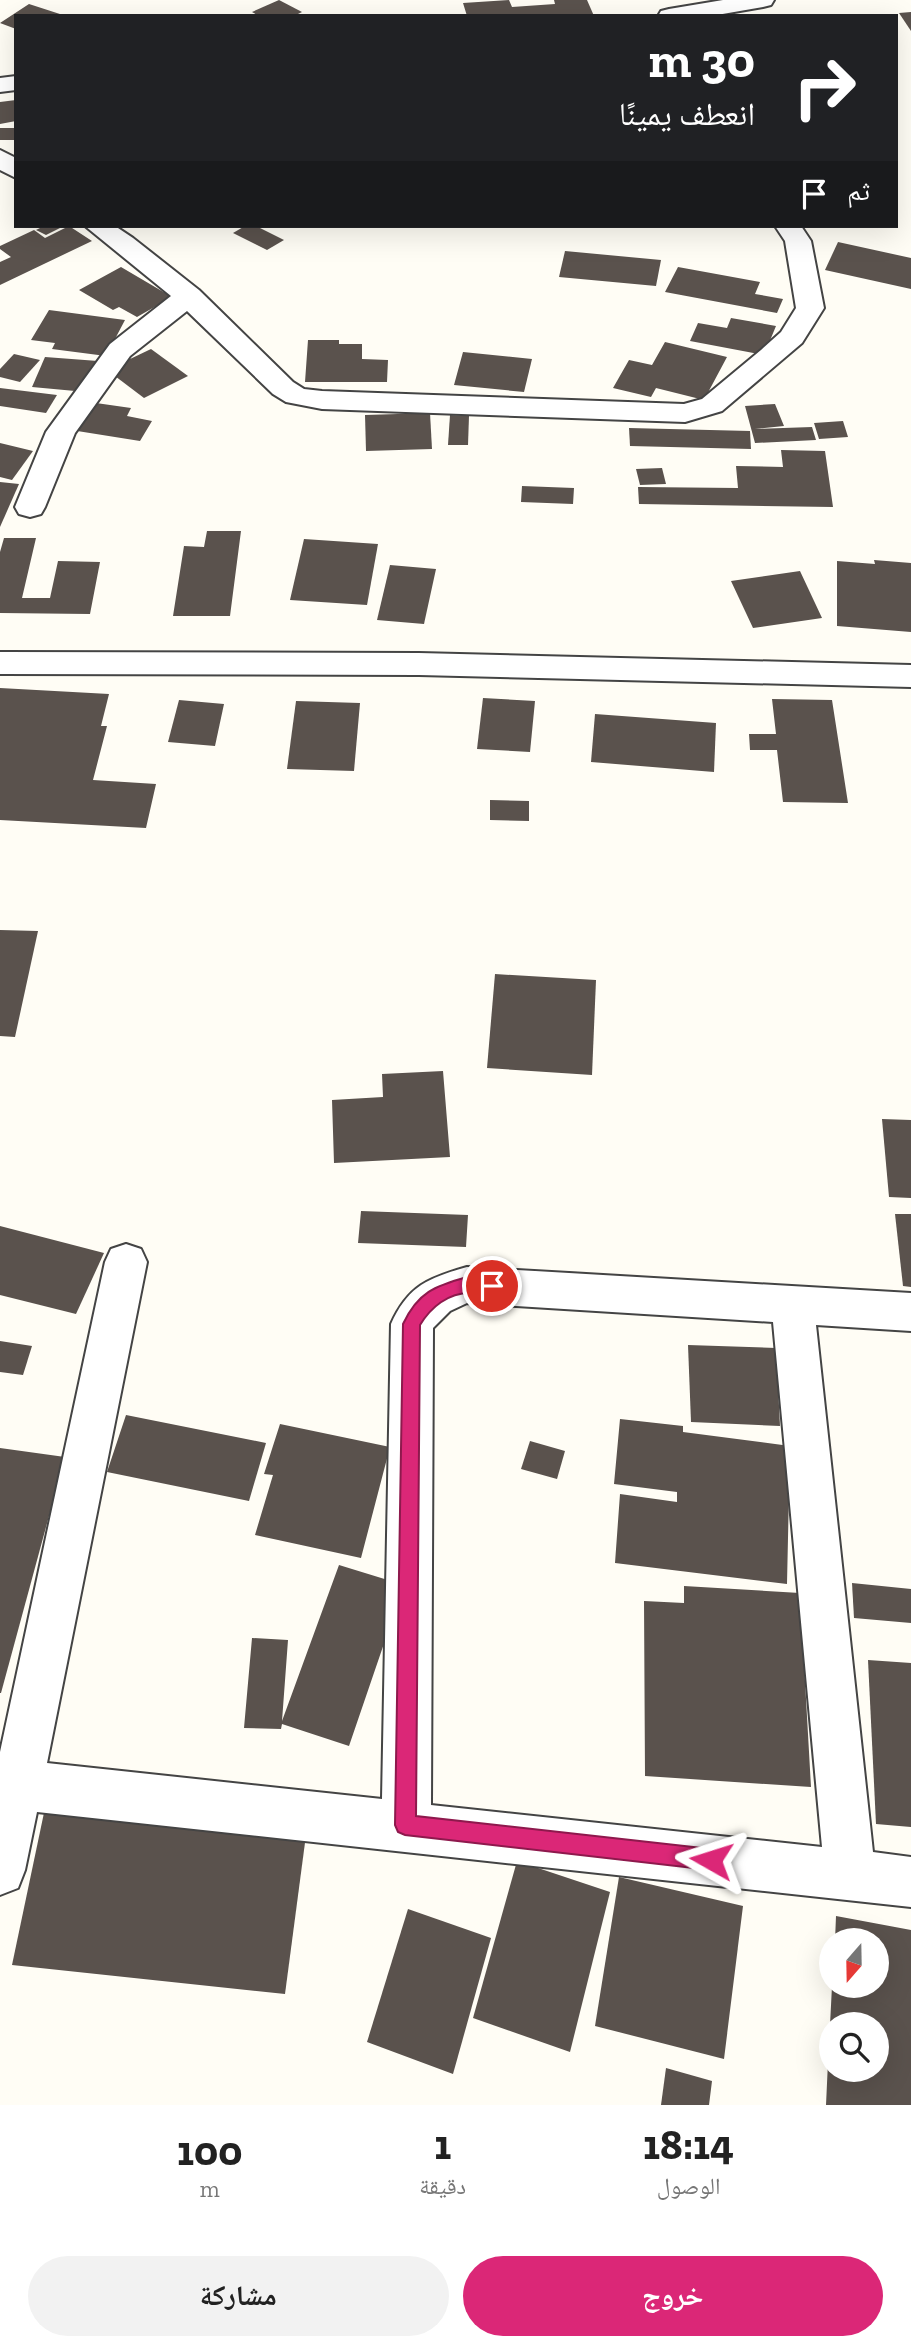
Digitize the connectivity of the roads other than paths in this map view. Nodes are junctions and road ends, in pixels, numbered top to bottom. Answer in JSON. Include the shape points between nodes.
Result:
{"nodes":[{"id":1,"x":762,"y":0,"type":"edge"},
{"id":2,"x":681,"y":14,"type":"edge"},
{"id":3,"x":101,"y":228,"type":"edge"},
{"id":4,"x":789,"y":228,"type":"edge"},
{"id":5,"x":189,"y":296,"type":"junction"},
{"id":6,"x":30,"y":507,"type":"dead end"},
{"id":7,"x":0,"y":663,"type":"edge"},
{"id":8,"x":911,"y":676,"type":"edge"},
{"id":9,"x":126,"y":1262,"type":"dead end"},
{"id":10,"x":793,"y":1305,"type":"junction"},
{"id":11,"x":911,"y":1312,"type":"edge"},
{"id":12,"x":10,"y":1783,"type":"edge"},
{"id":13,"x":405,"y":1825,"type":"junction"},
{"id":14,"x":0,"y":1870,"type":"edge"},
{"id":15,"x":850,"y":1875,"type":"junction"},
{"id":16,"x":911,"y":1882,"type":"edge"}],
"edges":[{"from":1,"to":2,"type":"street"},
{"from":3,"to":5,"type":"street"},
{"from":4,"to":5,"type":"street","via":[[797,241],[810,307],[792,337],[771,356],[712,405],[685,413],[296,396]]},
{"from":5,"to":6,"type":"street","via":[[120,350],[61,432]]},
{"from":7,"to":8,"type":"street","via":[[419,663]]},
{"from":9,"to":12,"type":"street"},
{"from":10,"to":11,"type":"street"},
{"from":10,"to":13,"type":"street","via":[[467,1285],[422,1305],[412,1324]]},
{"from":10,"to":15,"type":"street"},
{"from":12,"to":13,"type":"street"},
{"from":12,"to":14,"type":"street"},
{"from":13,"to":15,"type":"street"},
{"from":15,"to":16,"type":"street"}]}
